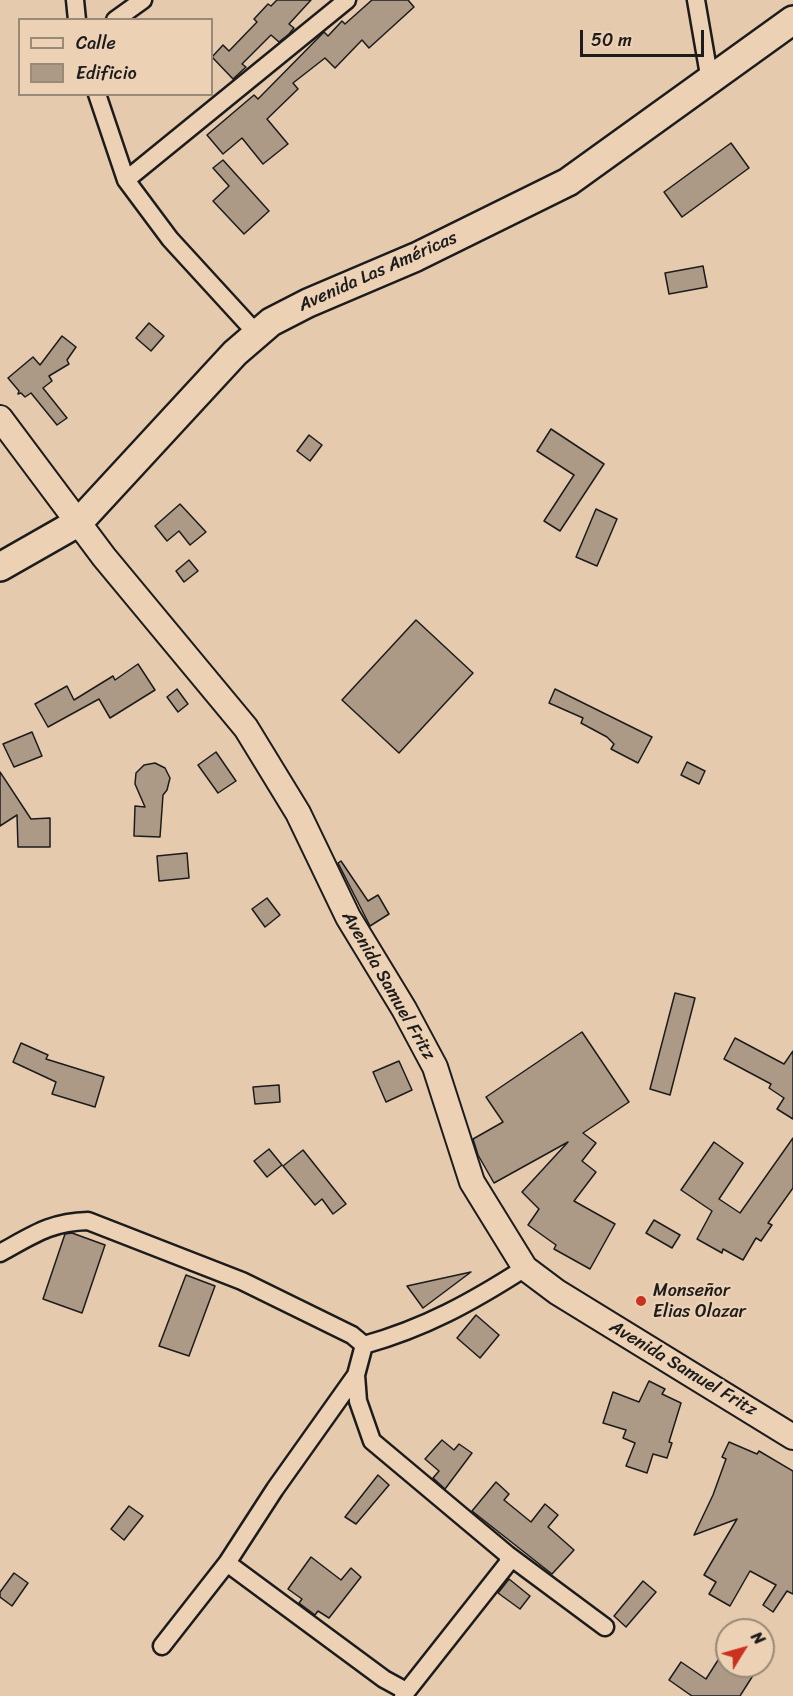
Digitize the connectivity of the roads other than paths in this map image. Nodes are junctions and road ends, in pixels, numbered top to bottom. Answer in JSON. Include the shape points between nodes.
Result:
{"nodes":[{"id":1,"x":75,"y":0,"type":"edge"},
{"id":2,"x":142,"y":0,"type":"edge"},
{"id":3,"x":347,"y":0,"type":"edge"},
{"id":4,"x":696,"y":0,"type":"edge"},
{"id":5,"x":77,"y":18,"type":"edge"},
{"id":6,"x":118,"y":18,"type":"edge"},
{"id":7,"x":793,"y":21,"type":"edge"},
{"id":8,"x":710,"y":81,"type":"junction"},
{"id":9,"x":98,"y":96,"type":"edge"},
{"id":10,"x":126,"y":180,"type":"junction"},
{"id":11,"x":256,"y":334,"type":"junction"},
{"id":12,"x":0,"y":418,"type":"edge"},
{"id":13,"x":79,"y":522,"type":"junction"},
{"id":14,"x":0,"y":567,"type":"edge"},
{"id":15,"x":0,"y":1252,"type":"edge"},
{"id":16,"x":525,"y":1268,"type":"junction"},
{"id":17,"x":364,"y":1345,"type":"junction"},
{"id":18,"x":356,"y":1375,"type":"junction"},
{"id":19,"x":793,"y":1437,"type":"edge"},
{"id":20,"x":508,"y":1555,"type":"junction"},
{"id":21,"x":227,"y":1563,"type":"junction"},
{"id":22,"x":605,"y":1627,"type":"dead end"},
{"id":23,"x":162,"y":1647,"type":"dead end"},
{"id":24,"x":404,"y":1693,"type":"edge"}],
"edges":[{"from":1,"to":5,"type":"street"},
{"from":2,"to":6,"type":"street"},
{"from":3,"to":10,"type":"street"},
{"from":4,"to":8,"type":"street"},
{"from":7,"to":8,"type":"main road","name":"Avenida Las Américas"},
{"from":8,"to":11,"type":"main road","name":"Avenida Las Américas","via":[[568,182],[416,257],[308,303]]},
{"from":9,"to":10,"type":"street"},
{"from":10,"to":11,"type":"street","via":[[170,239]]},
{"from":11,"to":13,"type":"main road","name":"Avenida Las Américas"},
{"from":12,"to":13,"type":"street","name":"Avenida Samuel Fritz"},
{"from":13,"to":14,"type":"main road","name":"Avenida Las Américas"},
{"from":13,"to":16,"type":"street","name":"Avenida Samuel Fritz","via":[[246,728],[298,813],[348,917],[435,1067],[472,1182]]},
{"from":15,"to":17,"type":"street","via":[[48,1227],[88,1221],[242,1281],[352,1335]]},
{"from":16,"to":17,"type":"street","via":[[475,1300],[407,1333]]},
{"from":16,"to":19,"type":"street","name":"Avenida Samuel Fritz","via":[[557,1292]]},
{"from":17,"to":18,"type":"street"},
{"from":18,"to":20,"type":"street","via":[[358,1401],[372,1441]]},
{"from":18,"to":21,"type":"street"},
{"from":20,"to":22,"type":"street"},
{"from":20,"to":24,"type":"street","via":[[508,1563]]},
{"from":21,"to":23,"type":"street"},
{"from":21,"to":24,"type":"street"}]}
